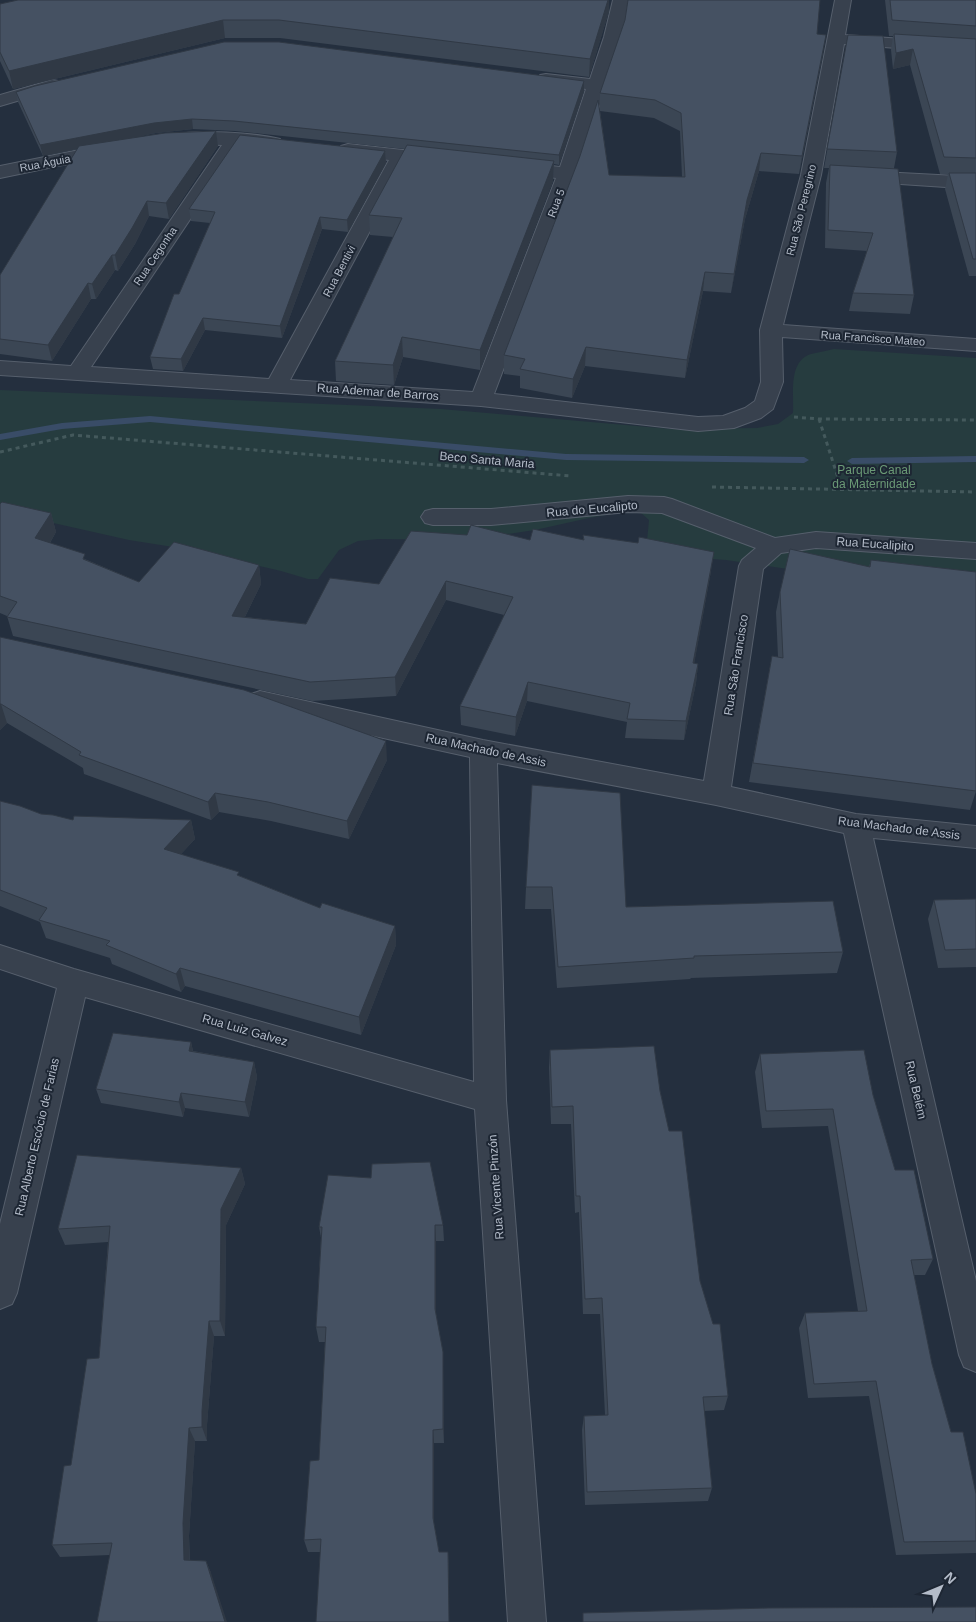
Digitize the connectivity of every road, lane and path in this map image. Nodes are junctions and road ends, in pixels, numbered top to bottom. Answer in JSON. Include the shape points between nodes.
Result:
{"nodes":[{"id":1,"x":843,"y":0,"type":"edge"},
{"id":2,"x":615,"y":2,"type":"edge"},
{"id":3,"x":835,"y":39,"type":"junction"},
{"id":4,"x":976,"y":49,"type":"edge"},
{"id":5,"x":527,"y":76,"type":"edge"},
{"id":6,"x":70,"y":81,"type":"edge"},
{"id":7,"x":597,"y":85,"type":"junction"},
{"id":8,"x":0,"y":101,"type":"edge"},
{"id":9,"x":234,"y":139,"type":"junction"},
{"id":10,"x":165,"y":140,"type":"edge"},
{"id":11,"x":293,"y":145,"type":"edge"},
{"id":12,"x":128,"y":146,"type":"edge"},
{"id":13,"x":332,"y":149,"type":"edge"},
{"id":14,"x":401,"y":156,"type":"junction"},
{"id":15,"x":460,"y":162,"type":"edge"},
{"id":16,"x":499,"y":166,"type":"edge"},
{"id":17,"x":4,"y":167,"type":"edge"},
{"id":18,"x":567,"y":174,"type":"junction"},
{"id":19,"x":827,"y":175,"type":"junction"},
{"id":20,"x":976,"y":183,"type":"edge"},
{"id":21,"x":0,"y":193,"type":"edge"},
{"id":22,"x":771,"y":330,"type":"junction"},
{"id":23,"x":976,"y":345,"type":"edge"},
{"id":24,"x":0,"y":368,"type":"edge"},
{"id":25,"x":76,"y":374,"type":"junction"},
{"id":26,"x":276,"y":386,"type":"junction"},
{"id":27,"x":481,"y":399,"type":"junction"},
{"id":28,"x":753,"y":414,"type":"junction"},
{"id":29,"x":819,"y":420,"type":"junction"},
{"id":30,"x":976,"y":420,"type":"edge"},
{"id":31,"x":0,"y":452,"type":"edge"},
{"id":32,"x":575,"y":476,"type":"dead end"},
{"id":33,"x":703,"y":487,"type":"dead end"},
{"id":34,"x":842,"y":490,"type":"junction"},
{"id":35,"x":976,"y":492,"type":"edge"},
{"id":36,"x":433,"y":517,"type":"dead end"},
{"id":37,"x":774,"y":546,"type":"junction"},
{"id":38,"x":976,"y":552,"type":"edge"},
{"id":39,"x":242,"y":697,"type":"edge"},
{"id":40,"x":483,"y":750,"type":"junction"},
{"id":41,"x":716,"y":794,"type":"junction"},
{"id":42,"x":856,"y":825,"type":"junction"},
{"id":43,"x":976,"y":838,"type":"edge"},
{"id":44,"x":0,"y":957,"type":"edge"},
{"id":45,"x":74,"y":981,"type":"junction"},
{"id":46,"x":490,"y":1100,"type":"junction"},
{"id":47,"x":0,"y":1293,"type":"edge"},
{"id":48,"x":976,"y":1355,"type":"edge"},
{"id":49,"x":527,"y":1622,"type":"edge"}],
"edges":[{"from":1,"to":3,"type":"street","name":"Rua São Peregrino"},
{"from":2,"to":7,"type":"street","name":"Rua 5","via":[[613,37]]},
{"from":3,"to":4,"type":"street"},
{"from":3,"to":19,"type":"street","name":"Rua São Peregrino"},
{"from":5,"to":7,"type":"street"},
{"from":6,"to":8,"type":"street"},
{"from":7,"to":18,"type":"street","name":"Rua 5"},
{"from":9,"to":10,"type":"street"},
{"from":9,"to":11,"type":"street"},
{"from":9,"to":25,"type":"street","name":"Rua Cegonha"},
{"from":12,"to":17,"type":"street","name":"Rua Águia"},
{"from":13,"to":14,"type":"street"},
{"from":14,"to":15,"type":"street"},
{"from":14,"to":26,"type":"street","name":"Rua Bentivi"},
{"from":16,"to":18,"type":"street"},
{"from":17,"to":21,"type":"street"},
{"from":18,"to":27,"type":"street","name":"Rua 5"},
{"from":19,"to":20,"type":"street"},
{"from":19,"to":22,"type":"street","name":"Rua São Peregrino"},
{"from":22,"to":23,"type":"street","name":"Rua Francisco Mateo"},
{"from":22,"to":28,"type":"street","name":"Rua São Peregrino","via":[[772,382],[765,404]]},
{"from":24,"to":25,"type":"street","name":"Rua Ademar de Barros"},
{"from":25,"to":26,"type":"street","name":"Rua Ademar de Barros"},
{"from":26,"to":27,"type":"street","name":"Rua Ademar de Barros"},
{"from":27,"to":28,"type":"street","name":"Rua Ademar de Barros","via":[[698,424],[726,423]]},
{"from":28,"to":29,"type":"path"},
{"from":29,"to":30,"type":"path"},
{"from":29,"to":34,"type":"path"},
{"from":31,"to":32,"type":"path","name":"Beco Santa Maria","via":[[73,435]]},
{"from":33,"to":34,"type":"path"},
{"from":34,"to":35,"type":"path"},
{"from":36,"to":37,"type":"street","name":"Rua do Eucalipto","via":[[492,517],[628,504],[664,505]]},
{"from":37,"to":38,"type":"street","name":"Rua Eucalipito","via":[[816,540]]},
{"from":37,"to":41,"type":"street","name":"Rua São Francisco","via":[[751,566]]},
{"from":39,"to":40,"type":"street","name":"Rua Machado de Assis"},
{"from":40,"to":41,"type":"street","name":"Rua Machado de Assis"},
{"from":40,"to":46,"type":"street","name":"Rua Vicente Pinzón"},
{"from":41,"to":42,"type":"street","name":"Rua Machado de Assis"},
{"from":42,"to":43,"type":"street","name":"Rua Machado de Assis"},
{"from":42,"to":48,"type":"street","name":"Rua Belém"},
{"from":44,"to":45,"type":"street","name":"Rua Luiz Galvez"},
{"from":45,"to":46,"type":"street","name":"Rua Luiz Galvez"},
{"from":45,"to":47,"type":"street","name":"Rua Alberto Escócio de Farias"},
{"from":46,"to":49,"type":"street","name":"Rua Vicente Pinzón"}]}
